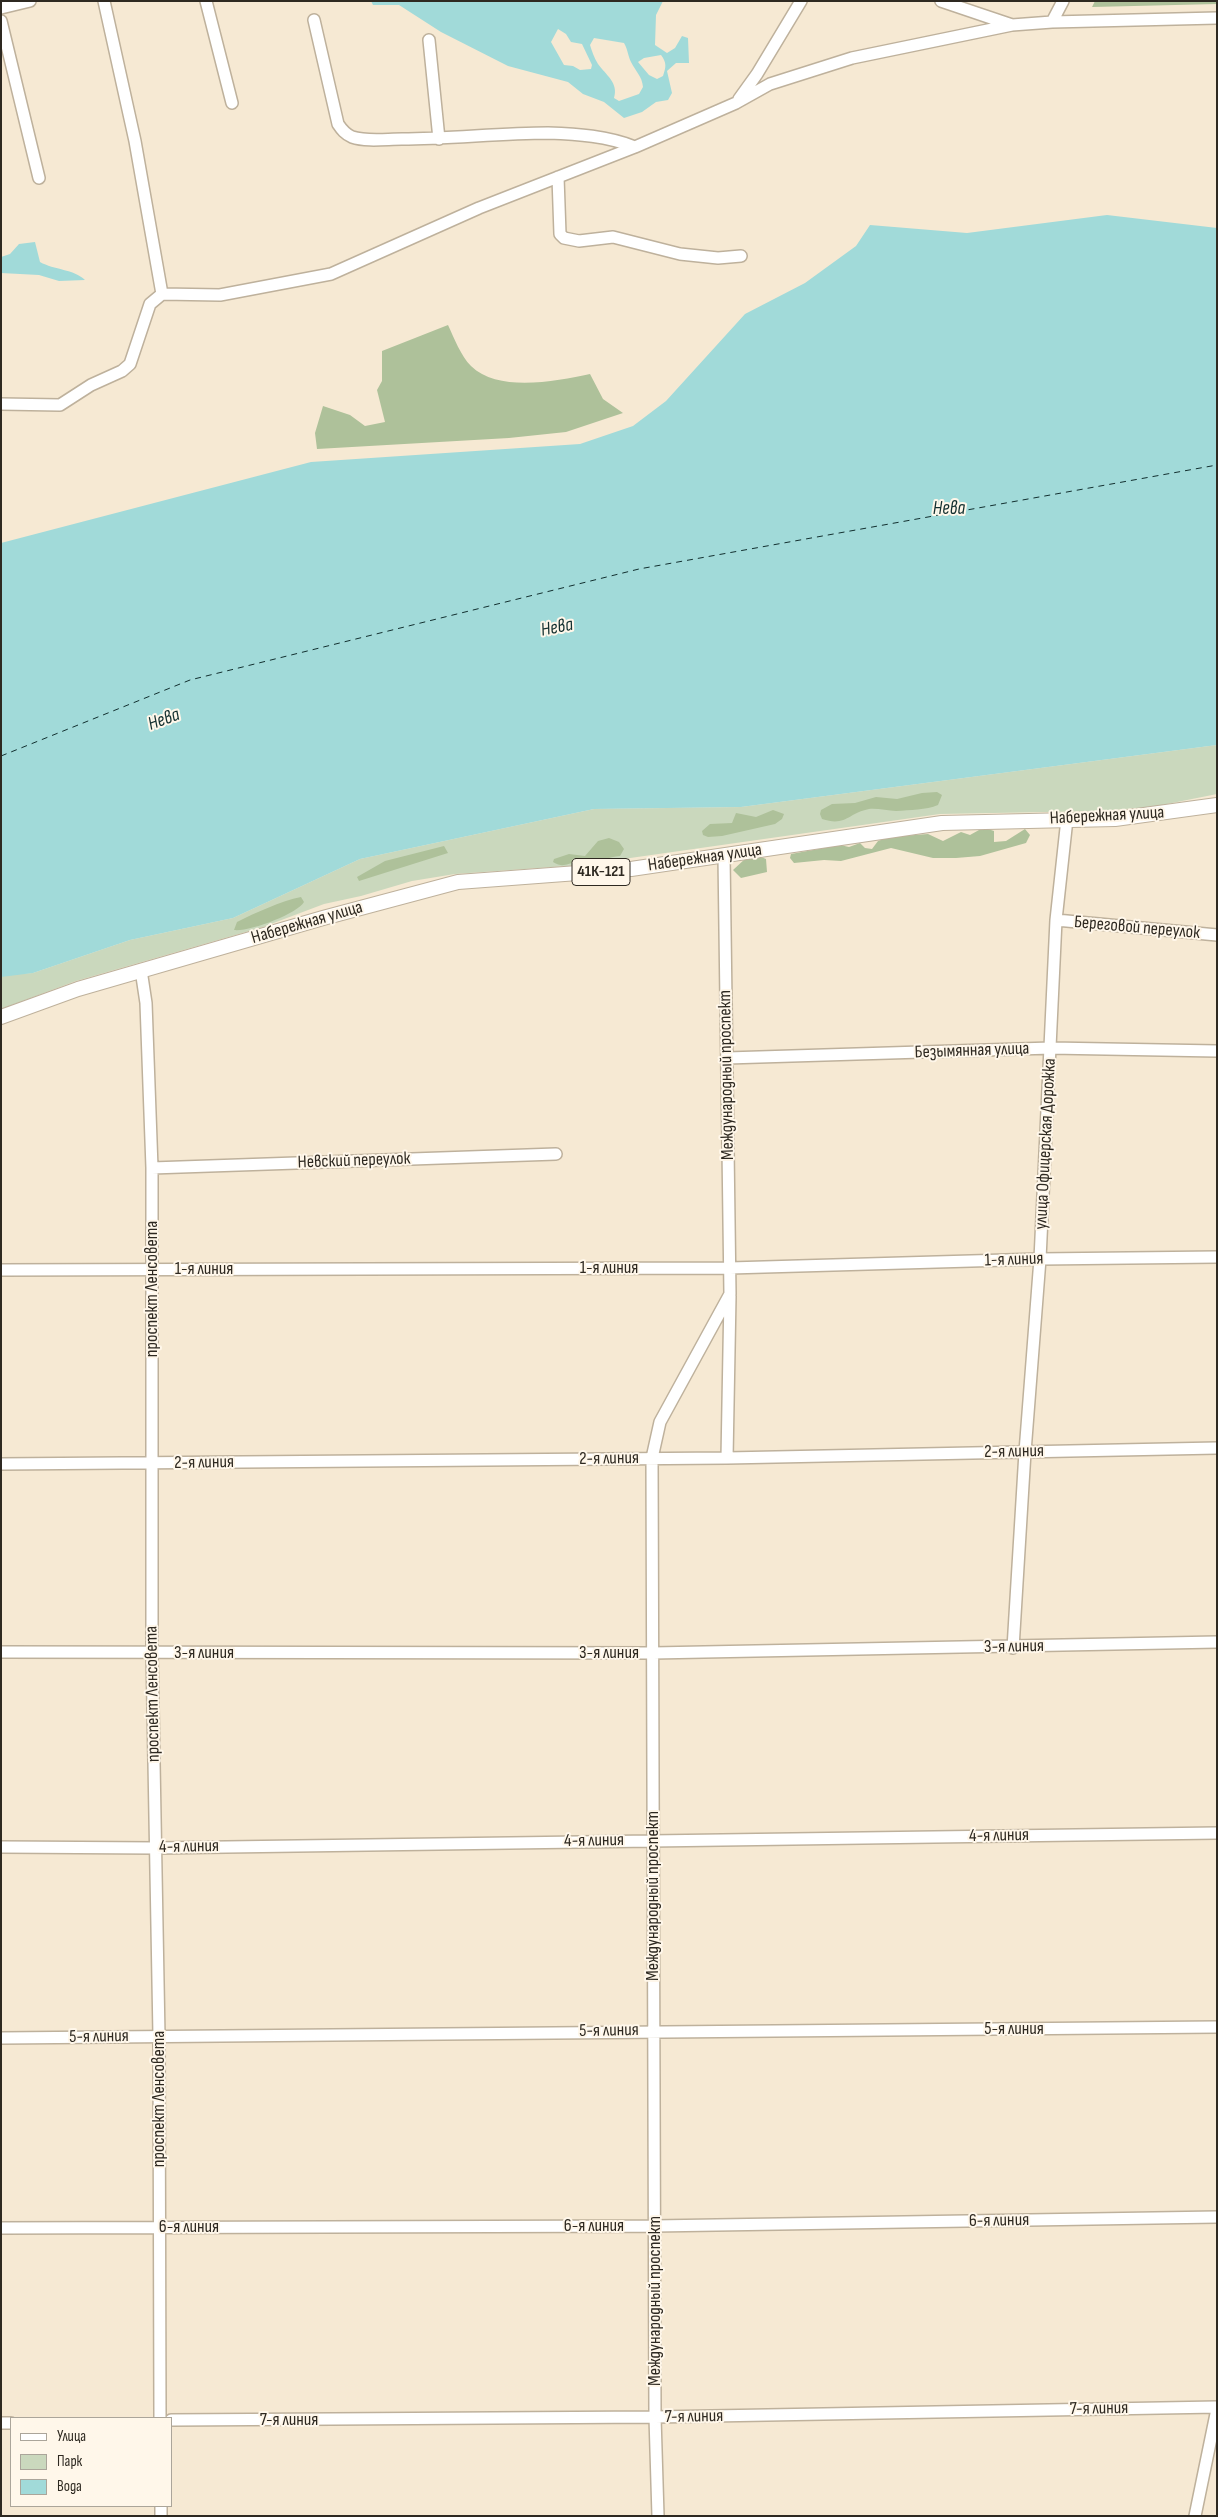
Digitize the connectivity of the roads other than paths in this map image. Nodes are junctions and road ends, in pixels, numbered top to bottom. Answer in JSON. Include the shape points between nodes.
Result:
{"nodes":[{"id":1,"x":30,"y":1,"type":"edge"},
{"id":2,"x":104,"y":1,"type":"edge"},
{"id":3,"x":206,"y":1,"type":"edge"},
{"id":4,"x":801,"y":1,"type":"edge"},
{"id":5,"x":942,"y":1,"type":"edge"},
{"id":6,"x":1063,"y":1,"type":"edge"},
{"id":7,"x":1,"y":8,"type":"edge"},
{"id":8,"x":1217,"y":18,"type":"edge"},
{"id":9,"x":1,"y":20,"type":"edge"},
{"id":10,"x":314,"y":20,"type":"dead end"},
{"id":11,"x":1052,"y":22,"type":"junction"},
{"id":12,"x":1012,"y":25,"type":"junction"},
{"id":13,"x":429,"y":40,"type":"dead end"},
{"id":14,"x":232,"y":103,"type":"dead end"},
{"id":15,"x":736,"y":104,"type":"junction"},
{"id":16,"x":439,"y":139,"type":"junction"},
{"id":17,"x":634,"y":147,"type":"junction"},
{"id":18,"x":558,"y":177,"type":"junction"},
{"id":19,"x":39,"y":178,"type":"dead end"},
{"id":20,"x":741,"y":256,"type":"dead end"},
{"id":21,"x":162,"y":294,"type":"junction"},
{"id":22,"x":1,"y":404,"type":"edge"},
{"id":23,"x":1217,"y":805,"type":"edge"},
{"id":24,"x":1067,"y":819,"type":"junction"},
{"id":25,"x":724,"y":856,"type":"junction"},
{"id":26,"x":1056,"y":920,"type":"junction"},
{"id":27,"x":1217,"y":935,"type":"edge"},
{"id":28,"x":141,"y":970,"type":"junction"},
{"id":29,"x":1,"y":1017,"type":"edge"},
{"id":30,"x":1051,"y":1048,"type":"junction"},
{"id":31,"x":1217,"y":1051,"type":"edge"},
{"id":32,"x":727,"y":1058,"type":"junction"},
{"id":33,"x":556,"y":1154,"type":"dead end"},
{"id":34,"x":152,"y":1168,"type":"junction"},
{"id":35,"x":1217,"y":1258,"type":"edge"},
{"id":36,"x":1040,"y":1259,"type":"junction"},
{"id":37,"x":730,"y":1268,"type":"junction"},
{"id":38,"x":152,"y":1269,"type":"junction"},
{"id":39,"x":1,"y":1270,"type":"edge"},
{"id":40,"x":730,"y":1294,"type":"junction"},
{"id":41,"x":1217,"y":1448,"type":"edge"},
{"id":42,"x":1025,"y":1452,"type":"junction"},
{"id":43,"x":652,"y":1458,"type":"junction"},
{"id":44,"x":727,"y":1458,"type":"junction"},
{"id":45,"x":152,"y":1463,"type":"junction"},
{"id":46,"x":1,"y":1464,"type":"edge"},
{"id":47,"x":1217,"y":1642,"type":"edge"},
{"id":48,"x":1013,"y":1648,"type":"junction"},
{"id":49,"x":1,"y":1652,"type":"edge"},
{"id":50,"x":152,"y":1652,"type":"junction"},
{"id":51,"x":653,"y":1653,"type":"junction"},
{"id":52,"x":1217,"y":1833,"type":"edge"},
{"id":53,"x":653,"y":1840,"type":"junction"},
{"id":54,"x":1,"y":1847,"type":"edge"},
{"id":55,"x":156,"y":1848,"type":"junction"},
{"id":56,"x":1217,"y":2027,"type":"edge"},
{"id":57,"x":654,"y":2030,"type":"junction"},
{"id":58,"x":159,"y":2036,"type":"junction"},
{"id":59,"x":1,"y":2038,"type":"edge"},
{"id":60,"x":1217,"y":2217,"type":"edge"},
{"id":61,"x":654,"y":2226,"type":"junction"},
{"id":62,"x":159,"y":2227,"type":"junction"},
{"id":63,"x":1,"y":2228,"type":"edge"},
{"id":64,"x":1217,"y":2408,"type":"edge"},
{"id":65,"x":160,"y":2417,"type":"edge"},
{"id":66,"x":655,"y":2417,"type":"junction"},
{"id":67,"x":172,"y":2420,"type":"edge"},
{"id":68,"x":658,"y":2516,"type":"edge"},
{"id":69,"x":1195,"y":2516,"type":"edge"}],
"edges":[{"from":1,"to":7,"type":"street"},
{"from":2,"to":21,"type":"street","via":[[135,141]]},
{"from":3,"to":14,"type":"street"},
{"from":4,"to":15,"type":"street"},
{"from":5,"to":12,"type":"street"},
{"from":6,"to":11,"type":"street"},
{"from":8,"to":11,"type":"street"},
{"from":9,"to":19,"type":"street"},
{"from":10,"to":16,"type":"street","via":[[338,124],[343,132],[352,137],[371,139]]},
{"from":11,"to":12,"type":"street"},
{"from":12,"to":15,"type":"street","via":[[852,58],[770,84]]},
{"from":13,"to":16,"type":"street"},
{"from":15,"to":17,"type":"street"},
{"from":16,"to":17,"type":"street","via":[[548,133],[617,140]]},
{"from":17,"to":18,"type":"street"},
{"from":18,"to":20,"type":"street","via":[[560,234],[564,238],[579,242],[613,237],[680,254],[718,258]]},
{"from":18,"to":21,"type":"street","via":[[330,274],[220,295]]},
{"from":21,"to":22,"type":"street","via":[[150,304],[130,364],[122,371],[91,385],[60,405]]},
{"from":23,"to":24,"type":"main road","name":"Набережная улица","number":"41К-121","via":[[1141,816]]},
{"from":24,"to":25,"type":"main road","name":"Набережная улица","number":"41К-121","via":[[942,823]]},
{"from":24,"to":26,"type":"street","name":"улица Офицерская Дорожка"},
{"from":25,"to":28,"type":"main road","name":"Набережная улица","number":"41К-121","via":[[576,875],[458,882]]},
{"from":25,"to":32,"type":"street","name":"Международный проспект"},
{"from":26,"to":27,"type":"street","name":"Береговой переулок"},
{"from":26,"to":30,"type":"street","name":"улица Офицерская Дорожка"},
{"from":28,"to":29,"type":"main road","name":"Набережная улица","number":"41К-121","via":[[78,988]]},
{"from":28,"to":34,"type":"street","name":"проспект Ленсовета","via":[[146,1003]]},
{"from":30,"to":31,"type":"street","name":"Безымянная улица"},
{"from":30,"to":32,"type":"street","name":"Безымянная улица"},
{"from":30,"to":36,"type":"street","name":"улица Офицерская Дорожка"},
{"from":32,"to":37,"type":"street","name":"Международный проспект"},
{"from":33,"to":34,"type":"street","name":"Невский переулок"},
{"from":34,"to":38,"type":"street","name":"проспект Ленсовета"},
{"from":35,"to":36,"type":"street","name":"1-я линия"},
{"from":36,"to":37,"type":"street","name":"1-я линия"},
{"from":36,"to":42,"type":"street","name":"улица Офицерская Дорожка"},
{"from":37,"to":38,"type":"street","name":"1-я линия"},
{"from":37,"to":40,"type":"street","name":"Международный проспект"},
{"from":38,"to":39,"type":"street","name":"1-я линия"},
{"from":38,"to":45,"type":"street","name":"проспект Ленсовета"},
{"from":40,"to":43,"type":"street","name":"Международный проспект","via":[[660,1422]]},
{"from":40,"to":44,"type":"street","name":"Международный проспект"},
{"from":41,"to":42,"type":"street","name":"2-я линия"},
{"from":42,"to":44,"type":"street","name":"2-я линия"},
{"from":42,"to":48,"type":"street","name":"улица Офицерская Дорожка"},
{"from":43,"to":44,"type":"street","name":"2-я линия"},
{"from":43,"to":45,"type":"street","name":"2-я линия"},
{"from":43,"to":51,"type":"street","name":"Международный проспект"},
{"from":45,"to":46,"type":"street","name":"2-я линия"},
{"from":45,"to":50,"type":"street","name":"проспект Ленсовета"},
{"from":47,"to":48,"type":"street","name":"3-я линия"},
{"from":48,"to":51,"type":"street","name":"3-я линия"},
{"from":49,"to":50,"type":"street","name":"3-я линия"},
{"from":50,"to":51,"type":"street","name":"3-я линия"},
{"from":50,"to":55,"type":"street","name":"проспект Ленсовета"},
{"from":51,"to":53,"type":"street","name":"Международный проспект"},
{"from":52,"to":53,"type":"street","name":"4-я линия"},
{"from":53,"to":55,"type":"street","name":"4-я линия"},
{"from":53,"to":57,"type":"street","name":"Международный проспект"},
{"from":54,"to":55,"type":"street","name":"4-я линия"},
{"from":55,"to":58,"type":"street","name":"проспект Ленсовета"},
{"from":56,"to":57,"type":"street","name":"5-я линия"},
{"from":57,"to":58,"type":"street","name":"5-я линия"},
{"from":57,"to":61,"type":"street","name":"Международный проспект"},
{"from":58,"to":59,"type":"street","name":"5-я линия"},
{"from":58,"to":62,"type":"street","name":"проспект Ленсовета"},
{"from":60,"to":61,"type":"street","name":"6-я линия"},
{"from":61,"to":62,"type":"street","name":"6-я линия"},
{"from":61,"to":66,"type":"street","name":"Международный проспект"},
{"from":62,"to":63,"type":"street","name":"6-я линия"},
{"from":62,"to":65,"type":"street","name":"проспект Ленсовета"},
{"from":64,"to":66,"type":"street","name":"7-я линия"},
{"from":64,"to":69,"type":"street"},
{"from":66,"to":67,"type":"street","name":"7-я линия"},
{"from":66,"to":68,"type":"street","name":"Международный проспект"}]}
